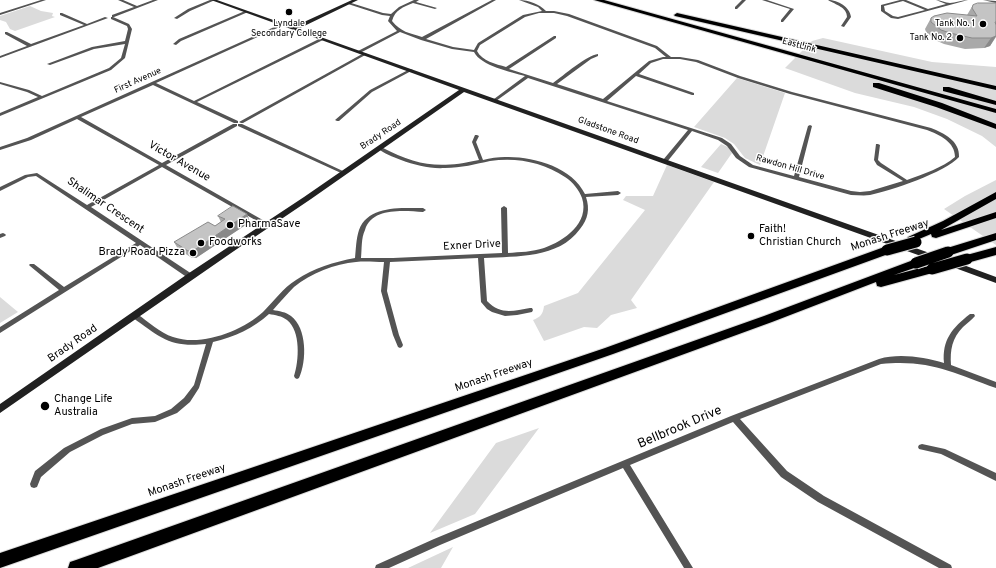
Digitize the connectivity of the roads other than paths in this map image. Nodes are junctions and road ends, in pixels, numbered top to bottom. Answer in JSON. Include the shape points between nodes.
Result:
{"nodes":[{"id":1,"x":44,"y":0,"type":"edge"},
{"id":2,"x":120,"y":0,"type":"edge"},
{"id":3,"x":156,"y":0,"type":"edge"},
{"id":4,"x":213,"y":0,"type":"edge"},
{"id":5,"x":356,"y":0,"type":"edge"},
{"id":6,"x":494,"y":0,"type":"edge"},
{"id":7,"x":520,"y":0,"type":"edge"},
{"id":8,"x":597,"y":0,"type":"edge"},
{"id":9,"x":622,"y":0,"type":"edge"},
{"id":10,"x":744,"y":0,"type":"edge"},
{"id":11,"x":764,"y":0,"type":"edge"},
{"id":12,"x":830,"y":0,"type":"edge"},
{"id":13,"x":903,"y":0,"type":"edge"},
{"id":14,"x":938,"y":0,"type":"edge"},
{"id":15,"x":966,"y":0,"type":"edge"},
{"id":16,"x":985,"y":0,"type":"edge"},
{"id":17,"x":415,"y":1,"type":"edge"},
{"id":18,"x":996,"y":2,"type":"edge"},
{"id":19,"x":349,"y":4,"type":"junction"},
{"id":20,"x":949,"y":4,"type":"junction"},
{"id":21,"x":137,"y":7,"type":"junction"},
{"id":22,"x":435,"y":8,"type":"dead end"},
{"id":23,"x":736,"y":8,"type":"dead end"},
{"id":24,"x":0,"y":9,"type":"edge"},
{"id":25,"x":928,"y":10,"type":"junction"},
{"id":26,"x":6,"y":12,"type":"junction"},
{"id":27,"x":246,"y":12,"type":"junction"},
{"id":28,"x":545,"y":12,"type":"junction"},
{"id":29,"x":0,"y":14,"type":"edge"},
{"id":30,"x":61,"y":14,"type":"dead end"},
{"id":31,"x":391,"y":15,"type":"junction"},
{"id":32,"x":677,"y":15,"type":"junction"},
{"id":33,"x":112,"y":17,"type":"junction"},
{"id":34,"x":176,"y":18,"type":"dead end"},
{"id":35,"x":782,"y":21,"type":"dead end"},
{"id":36,"x":87,"y":25,"type":"junction"},
{"id":37,"x":282,"y":25,"type":"junction"},
{"id":38,"x":843,"y":26,"type":"dead end"},
{"id":39,"x":293,"y":29,"type":"junction"},
{"id":40,"x":700,"y":29,"type":"junction"},
{"id":41,"x":399,"y":31,"type":"junction"},
{"id":42,"x":6,"y":33,"type":"dead end"},
{"id":43,"x":554,"y":37,"type":"dead end"},
{"id":44,"x":322,"y":39,"type":"junction"},
{"id":45,"x":422,"y":39,"type":"junction"},
{"id":46,"x":127,"y":42,"type":"junction"},
{"id":47,"x":175,"y":44,"type":"dead end"},
{"id":48,"x":31,"y":46,"type":"junction"},
{"id":49,"x":475,"y":50,"type":"junction"},
{"id":50,"x":359,"y":52,"type":"junction"},
{"id":51,"x":365,"y":54,"type":"junction"},
{"id":52,"x":597,"y":55,"type":"dead end"},
{"id":53,"x":0,"y":57,"type":"edge"},
{"id":54,"x":670,"y":58,"type":"junction"},
{"id":55,"x":49,"y":64,"type":"dead end"},
{"id":56,"x":506,"y":69,"type":"junction"},
{"id":57,"x":411,"y":70,"type":"junction"},
{"id":58,"x":636,"y":74,"type":"junction"},
{"id":59,"x":528,"y":76,"type":"junction"},
{"id":60,"x":920,"y":82,"type":"dead end"},
{"id":61,"x":0,"y":83,"type":"edge"},
{"id":62,"x":153,"y":83,"type":"junction"},
{"id":63,"x":554,"y":84,"type":"junction"},
{"id":64,"x":935,"y":86,"type":"dead end"},
{"id":65,"x":996,"y":88,"type":"edge"},
{"id":66,"x":464,"y":89,"type":"junction"},
{"id":67,"x":693,"y":94,"type":"dead end"},
{"id":68,"x":42,"y":98,"type":"junction"},
{"id":69,"x":495,"y":100,"type":"junction"},
{"id":70,"x":604,"y":101,"type":"junction"},
{"id":71,"x":194,"y":102,"type":"junction"},
{"id":72,"x":996,"y":102,"type":"edge"},
{"id":73,"x":996,"y":111,"type":"edge"},
{"id":74,"x":0,"y":115,"type":"edge"},
{"id":75,"x":77,"y":118,"type":"junction"},
{"id":76,"x":337,"y":120,"type":"dead end"},
{"id":77,"x":238,"y":123,"type":"junction"},
{"id":78,"x":810,"y":126,"type":"dead end"},
{"id":79,"x":996,"y":127,"type":"edge"},
{"id":80,"x":691,"y":130,"type":"junction"},
{"id":81,"x":477,"y":136,"type":"dead end"},
{"id":82,"x":878,"y":145,"type":"dead end"},
{"id":83,"x":379,"y":148,"type":"junction"},
{"id":84,"x":0,"y":149,"type":"edge"},
{"id":85,"x":665,"y":161,"type":"junction"},
{"id":86,"x":482,"y":162,"type":"junction"},
{"id":87,"x":162,"y":165,"type":"junction"},
{"id":88,"x":343,"y":172,"type":"junction"},
{"id":89,"x":796,"y":178,"type":"junction"},
{"id":90,"x":906,"y":181,"type":"junction"},
{"id":91,"x":0,"y":189,"type":"edge"},
{"id":92,"x":618,"y":193,"type":"dead end"},
{"id":93,"x":996,"y":195,"type":"edge"},
{"id":94,"x":584,"y":196,"type":"junction"},
{"id":95,"x":87,"y":206,"type":"junction"},
{"id":96,"x":504,"y":208,"type":"dead end"},
{"id":97,"x":423,"y":210,"type":"dead end"},
{"id":98,"x":996,"y":215,"type":"edge"},
{"id":99,"x":268,"y":225,"type":"junction"},
{"id":100,"x":996,"y":236,"type":"edge"},
{"id":101,"x":914,"y":240,"type":"junction"},
{"id":102,"x":140,"y":243,"type":"junction"},
{"id":103,"x":996,"y":251,"type":"edge"},
{"id":104,"x":505,"y":255,"type":"junction"},
{"id":105,"x":481,"y":256,"type":"junction"},
{"id":106,"x":358,"y":260,"type":"junction"},
{"id":107,"x":387,"y":260,"type":"junction"},
{"id":108,"x":32,"y":265,"type":"dead end"},
{"id":109,"x":192,"y":277,"type":"junction"},
{"id":110,"x":996,"y":280,"type":"edge"},
{"id":111,"x":64,"y":290,"type":"junction"},
{"id":112,"x":830,"y":296,"type":"junction"},
{"id":113,"x":530,"y":310,"type":"dead end"},
{"id":114,"x":268,"y":311,"type":"junction"},
{"id":115,"x":135,"y":316,"type":"junction"},
{"id":116,"x":972,"y":316,"type":"dead end"},
{"id":117,"x":0,"y":330,"type":"edge"},
{"id":118,"x":210,"y":341,"type":"junction"},
{"id":119,"x":400,"y":345,"type":"dead end"},
{"id":120,"x":948,"y":366,"type":"junction"},
{"id":121,"x":297,"y":376,"type":"dead end"},
{"id":122,"x":996,"y":385,"type":"edge"},
{"id":123,"x":0,"y":410,"type":"edge"},
{"id":124,"x":734,"y":418,"type":"junction"},
{"id":125,"x":922,"y":447,"type":"dead end"},
{"id":126,"x":626,"y":464,"type":"junction"},
{"id":127,"x":996,"y":477,"type":"edge"},
{"id":128,"x":34,"y":484,"type":"dead end"},
{"id":129,"x":0,"y":561,"type":"edge"},
{"id":130,"x":76,"y":568,"type":"edge"},
{"id":131,"x":379,"y":568,"type":"edge"},
{"id":132,"x":689,"y":568,"type":"edge"},
{"id":133,"x":948,"y":568,"type":"edge"}],
"edges":[{"from":1,"to":26,"type":"street"},
{"from":2,"to":21,"type":"street"},
{"from":3,"to":21,"type":"street"},
{"from":4,"to":27,"type":"main road","name":"Gladstone Road"},
{"from":4,"to":34,"type":"street"},
{"from":5,"to":19,"type":"main road"},
{"from":6,"to":45,"type":"street"},
{"from":7,"to":28,"type":"street","via":[[539,6]]},
{"from":8,"to":40,"type":"highway","name":"EastLink"},
{"from":9,"to":32,"type":"highway","name":"EastLink"},
{"from":10,"to":23,"type":"street"},
{"from":11,"to":35,"type":"street","via":[[792,9]]},
{"from":12,"to":38,"type":"street","via":[[843,6],[848,12],[849,17]]},
{"from":13,"to":25,"type":"street"},
{"from":13,"to":25,"type":"street","via":[[884,6],[883,11],[895,18]]},
{"from":14,"to":20,"type":"street"},
{"from":15,"to":20,"type":"street"},
{"from":16,"to":18,"type":"street"},
{"from":17,"to":22,"type":"street"},
{"from":17,"to":31,"type":"street"},
{"from":19,"to":31,"type":"street"},
{"from":19,"to":39,"type":"main road"},
{"from":20,"to":25,"type":"street"},
{"from":21,"to":33,"type":"street"},
{"from":24,"to":26,"type":"street"},
{"from":26,"to":29,"type":"street"},
{"from":27,"to":37,"type":"main road","name":"Gladstone Road"},
{"from":27,"to":47,"type":"street"},
{"from":28,"to":49,"type":"street","via":[[524,16],[479,44]]},
{"from":28,"to":54,"type":"street","via":[[568,15],[656,47]]},
{"from":30,"to":36,"type":"street"},
{"from":31,"to":41,"type":"street","via":[[390,21]]},
{"from":32,"to":60,"type":"highway","name":"EastLink"},
{"from":32,"to":65,"type":"highway"},
{"from":33,"to":36,"type":"street"},
{"from":33,"to":46,"type":"street","via":[[130,27]]},
{"from":36,"to":48,"type":"street"},
{"from":37,"to":39,"type":"main road","name":"Gladstone Road"},
{"from":37,"to":62,"type":"street","name":"First Avenue"},
{"from":39,"to":44,"type":"main road","name":"Gladstone Road"},
{"from":40,"to":73,"type":"highway","name":"EastLink"},
{"from":40,"to":79,"type":"highway","via":[[922,100]]},
{"from":41,"to":45,"type":"street"},
{"from":41,"to":50,"type":"street"},
{"from":42,"to":48,"type":"street"},
{"from":43,"to":56,"type":"street"},
{"from":44,"to":50,"type":"main road","name":"Gladstone Road"},
{"from":44,"to":71,"type":"street"},
{"from":45,"to":49,"type":"street","via":[[453,48]]},
{"from":46,"to":55,"type":"street","via":[[93,48]]},
{"from":46,"to":68,"type":"street","via":[[123,58],[114,66]]},
{"from":48,"to":53,"type":"street"},
{"from":49,"to":56,"type":"street","name":"Rawdon Hill Drive","via":[[482,60]]},
{"from":50,"to":51,"type":"main road","name":"Gladstone Road"},
{"from":51,"to":57,"type":"main road","name":"Gladstone Road"},
{"from":51,"to":77,"type":"street"},
{"from":52,"to":63,"type":"street"},
{"from":54,"to":58,"type":"street","via":[[650,62]]},
{"from":54,"to":90,"type":"street","name":"Rawdon Hill Drive","via":[[697,61],[790,93],[920,126],[937,132],[956,149],[957,157],[950,164]]},
{"from":56,"to":59,"type":"street","name":"Rawdon Hill Drive"},
{"from":57,"to":66,"type":"main road","name":"Gladstone Road"},
{"from":57,"to":76,"type":"street","via":[[371,91]]},
{"from":58,"to":67,"type":"street"},
{"from":58,"to":70,"type":"street"},
{"from":59,"to":63,"type":"street","name":"Rawdon Hill Drive"},
{"from":59,"to":69,"type":"street"},
{"from":61,"to":68,"type":"street"},
{"from":62,"to":71,"type":"street"},
{"from":62,"to":75,"type":"street","name":"First Avenue"},
{"from":63,"to":70,"type":"street","name":"Rawdon Hill Drive"},
{"from":64,"to":72,"type":"highway"},
{"from":66,"to":69,"type":"main road","name":"Gladstone Road"},
{"from":66,"to":83,"type":"main road","name":"Brady Road"},
{"from":68,"to":74,"type":"street"},
{"from":69,"to":85,"type":"main road","name":"Gladstone Road"},
{"from":70,"to":80,"type":"street","name":"Rawdon Hill Drive"},
{"from":71,"to":77,"type":"street"},
{"from":75,"to":84,"type":"street","name":"First Avenue"},
{"from":75,"to":87,"type":"street","name":"Victor Avenue"},
{"from":77,"to":87,"type":"street"},
{"from":77,"to":88,"type":"street"},
{"from":78,"to":89,"type":"street"},
{"from":80,"to":85,"type":"street"},
{"from":80,"to":89,"type":"street","name":"Rawdon Hill Drive","via":[[723,141],[751,166]]},
{"from":81,"to":86,"type":"street","via":[[474,142]]},
{"from":82,"to":90,"type":"street","via":[[876,160],[879,164]]},
{"from":83,"to":86,"type":"street","via":[[412,163],[428,166],[446,168]]},
{"from":83,"to":88,"type":"main road","name":"Brady Road"},
{"from":85,"to":110,"type":"main road","name":"Gladstone Road"},
{"from":86,"to":94,"type":"street","via":[[504,158],[542,163],[576,182]]},
{"from":87,"to":95,"type":"street"},
{"from":87,"to":99,"type":"street","name":"Victor Avenue"},
{"from":88,"to":99,"type":"main road","name":"Brady Road"},
{"from":89,"to":90,"type":"street","name":"Rawdon Hill Drive","via":[[868,194]]},
{"from":91,"to":95,"type":"street","name":"Shalimar Crescent","via":[[37,174]]},
{"from":92,"to":94,"type":"street"},
{"from":93,"to":101,"type":"highway"},
{"from":94,"to":104,"type":"street","name":"Exner Drive","via":[[586,211],[579,229],[556,246]]},
{"from":95,"to":102,"type":"street","name":"Shalimar Crescent"},
{"from":96,"to":104,"type":"street"},
{"from":97,"to":106,"type":"street","via":[[392,210],[372,217],[362,228]]},
{"from":98,"to":101,"type":"highway","name":"Monash Freeway"},
{"from":99,"to":109,"type":"main road","name":"Brady Road","via":[[242,247]]},
{"from":100,"to":112,"type":"highway","bridge":true},
{"from":101,"to":129,"type":"highway","name":"Monash Freeway","bridge":true,"via":[[609,351]]},
{"from":102,"to":109,"type":"street","name":"Shalimar Crescent"},
{"from":102,"to":111,"type":"street"},
{"from":103,"to":112,"type":"highway","bridge":true},
{"from":104,"to":105,"type":"street","name":"Exner Drive"},
{"from":105,"to":107,"type":"street","name":"Exner Drive"},
{"from":105,"to":113,"type":"street","via":[[484,302],[500,313],[508,315]]},
{"from":106,"to":107,"type":"street","name":"Exner Drive"},
{"from":106,"to":114,"type":"street","name":"Exner Drive","via":[[335,264],[308,276],[286,291]]},
{"from":107,"to":119,"type":"street","via":[[384,291]]},
{"from":108,"to":111,"type":"street"},
{"from":109,"to":115,"type":"main road","name":"Brady Road"},
{"from":111,"to":117,"type":"street"},
{"from":112,"to":130,"type":"highway"},
{"from":114,"to":118,"type":"street","name":"Exner Drive","via":[[250,325]]},
{"from":114,"to":121,"type":"street","via":[[289,318],[296,326],[301,361]]},
{"from":115,"to":118,"type":"street","name":"Exner Drive","via":[[174,340]]},
{"from":115,"to":123,"type":"main road","name":"Brady Road"},
{"from":116,"to":120,"type":"street","via":[[949,339],[946,353]]},
{"from":118,"to":128,"type":"street","via":[[197,386],[187,400],[174,411],[156,419],[132,421],[101,432],[67,450],[38,474]]},
{"from":120,"to":122,"type":"street","name":"Bellbrook Drive"},
{"from":120,"to":124,"type":"street","name":"Bellbrook Drive","via":[[923,360],[881,362]]},
{"from":124,"to":126,"type":"street","name":"Bellbrook Drive"},
{"from":124,"to":133,"type":"street","via":[[784,474],[820,499]]},
{"from":125,"to":127,"type":"street","via":[[942,451]]},
{"from":126,"to":131,"type":"street","name":"Bellbrook Drive"},
{"from":126,"to":132,"type":"street"}]}
